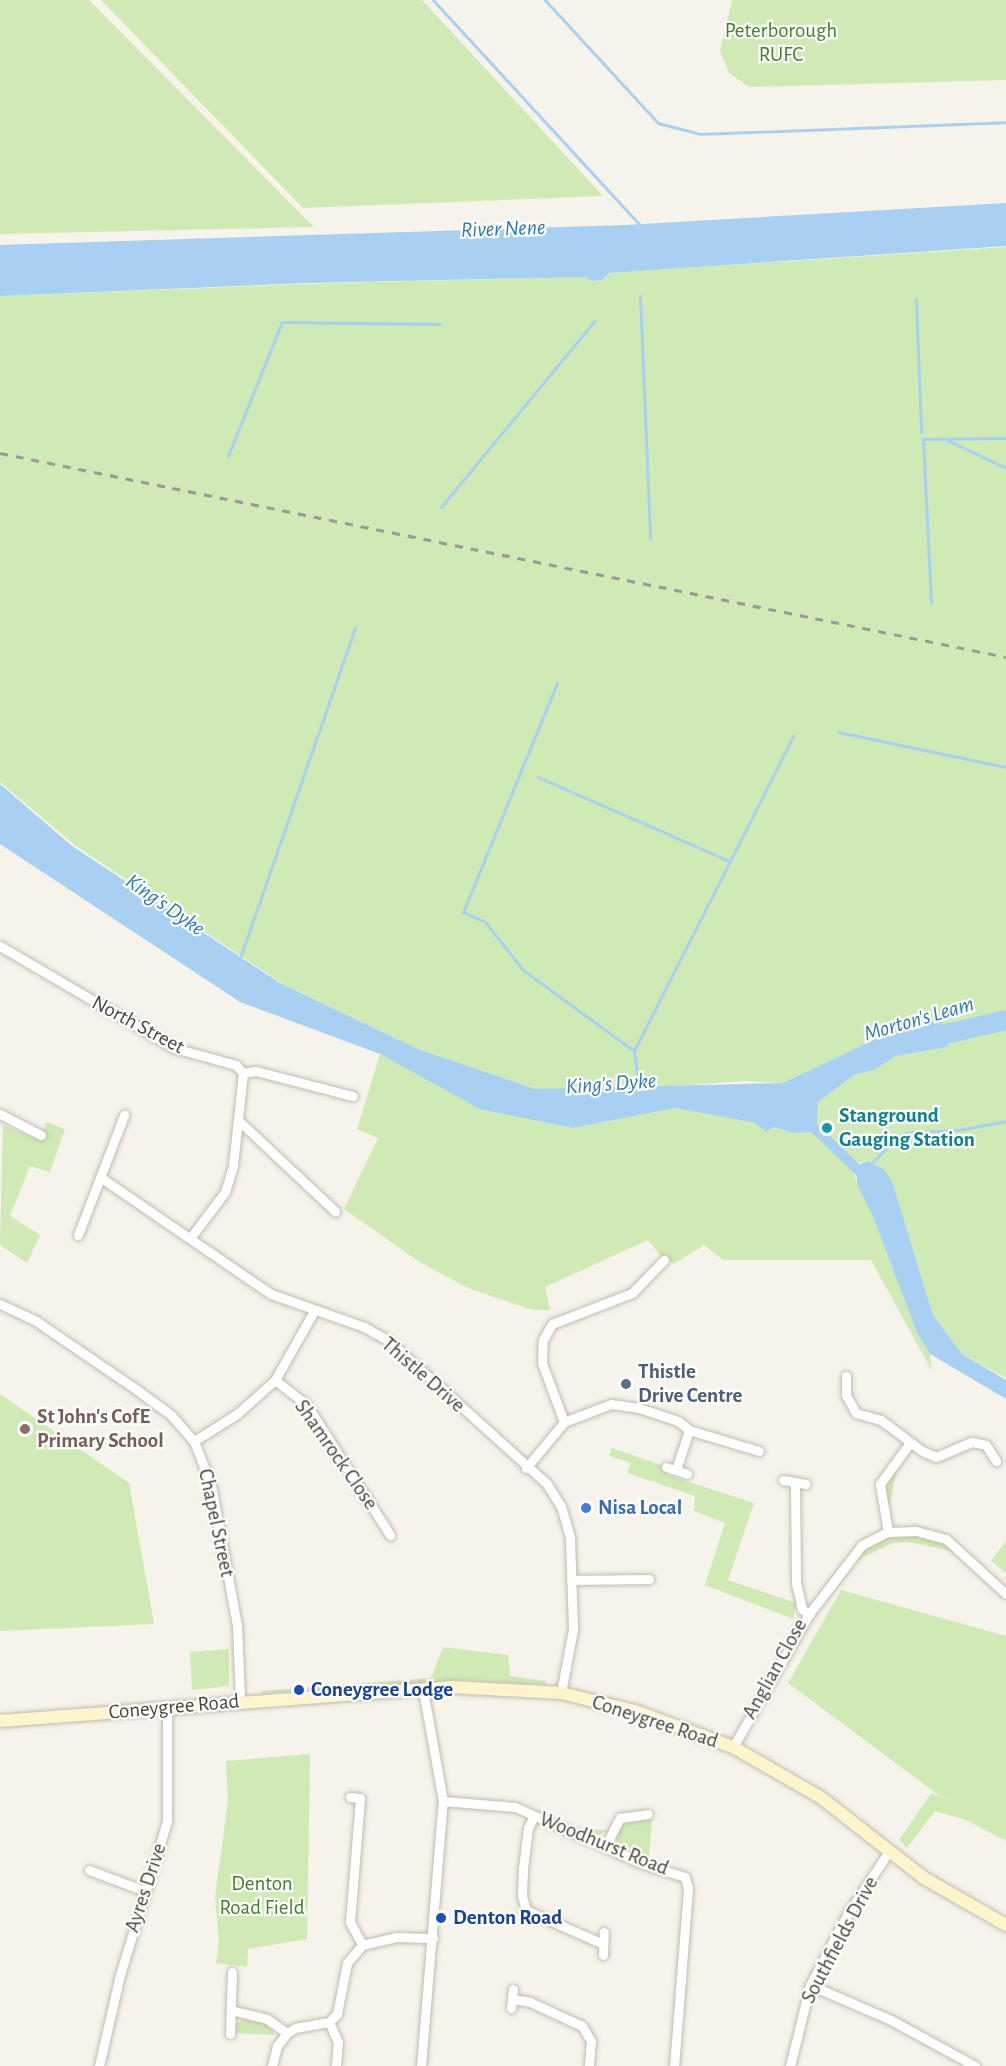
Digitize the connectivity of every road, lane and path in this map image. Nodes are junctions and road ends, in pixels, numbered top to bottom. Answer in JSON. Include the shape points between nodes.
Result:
{"nodes":[{"id":1,"x":0,"y":946,"type":"edge"},
{"id":2,"x":243,"y":1072,"type":"junction"},
{"id":3,"x":353,"y":1096,"type":"dead end"},
{"id":4,"x":0,"y":1114,"type":"edge"},
{"id":5,"x":124,"y":1115,"type":"dead end"},
{"id":6,"x":239,"y":1121,"type":"junction"},
{"id":7,"x":41,"y":1135,"type":"dead end"},
{"id":8,"x":100,"y":1177,"type":"junction"},
{"id":9,"x":335,"y":1211,"type":"dead end"},
{"id":10,"x":78,"y":1235,"type":"dead end"},
{"id":11,"x":191,"y":1237,"type":"junction"},
{"id":12,"x":664,"y":1260,"type":"dead end"},
{"id":13,"x":0,"y":1304,"type":"edge"},
{"id":14,"x":314,"y":1311,"type":"junction"},
{"id":15,"x":846,"y":1376,"type":"dead end"},
{"id":16,"x":275,"y":1380,"type":"junction"},
{"id":17,"x":564,"y":1422,"type":"junction"},
{"id":18,"x":689,"y":1430,"type":"junction"},
{"id":19,"x":194,"y":1441,"type":"junction"},
{"id":20,"x":909,"y":1444,"type":"junction"},
{"id":21,"x":759,"y":1452,"type":"dead end"},
{"id":22,"x":996,"y":1461,"type":"dead end"},
{"id":23,"x":526,"y":1468,"type":"junction"},
{"id":24,"x":687,"y":1474,"type":"dead end"},
{"id":25,"x":783,"y":1480,"type":"dead end"},
{"id":26,"x":795,"y":1484,"type":"junction"},
{"id":27,"x":806,"y":1484,"type":"dead end"},
{"id":28,"x":888,"y":1532,"type":"junction"},
{"id":29,"x":390,"y":1535,"type":"dead end"},
{"id":30,"x":649,"y":1579,"type":"dead end"},
{"id":31,"x":571,"y":1580,"type":"junction"},
{"id":32,"x":1006,"y":1594,"type":"edge"},
{"id":33,"x":808,"y":1614,"type":"junction"},
{"id":34,"x":423,"y":1690,"type":"junction"},
{"id":35,"x":561,"y":1693,"type":"junction"},
{"id":36,"x":240,"y":1701,"type":"junction"},
{"id":37,"x":167,"y":1707,"type":"junction"},
{"id":38,"x":0,"y":1721,"type":"edge"},
{"id":39,"x":733,"y":1747,"type":"junction"},
{"id":40,"x":350,"y":1797,"type":"dead end"},
{"id":41,"x":443,"y":1801,"type":"junction"},
{"id":42,"x":648,"y":1814,"type":"dead end"},
{"id":43,"x":534,"y":1816,"type":"junction"},
{"id":44,"x":605,"y":1847,"type":"junction"},
{"id":45,"x":889,"y":1851,"type":"junction"},
{"id":46,"x":89,"y":1870,"type":"dead end"},
{"id":47,"x":145,"y":1891,"type":"junction"},
{"id":48,"x":1006,"y":1924,"type":"edge"},
{"id":49,"x":604,"y":1932,"type":"dead end"},
{"id":50,"x":433,"y":1938,"type":"junction"},
{"id":51,"x":603,"y":1944,"type":"junction"},
{"id":52,"x":362,"y":1945,"type":"junction"},
{"id":53,"x":603,"y":1954,"type":"dead end"},
{"id":54,"x":232,"y":1972,"type":"dead end"},
{"id":55,"x":810,"y":1985,"type":"junction"},
{"id":56,"x":512,"y":1999,"type":"dead end"},
{"id":57,"x":231,"y":2010,"type":"junction"},
{"id":58,"x":328,"y":2022,"type":"junction"},
{"id":59,"x":287,"y":2033,"type":"junction"},
{"id":60,"x":230,"y":2034,"type":"dead end"},
{"id":61,"x":99,"y":2066,"type":"edge"},
{"id":62,"x":272,"y":2066,"type":"edge"},
{"id":63,"x":336,"y":2066,"type":"edge"},
{"id":64,"x":422,"y":2066,"type":"edge"},
{"id":65,"x":590,"y":2066,"type":"edge"},
{"id":66,"x":674,"y":2066,"type":"edge"},
{"id":67,"x":790,"y":2066,"type":"edge"},
{"id":68,"x":975,"y":2066,"type":"edge"}],
"edges":[{"from":1,"to":2,"type":"street","name":"North Street","via":[[174,1048],[236,1065]]},
{"from":2,"to":3,"type":"street","name":"North Street","via":[[256,1071]]},
{"from":2,"to":6,"type":"street"},
{"from":4,"to":7,"type":"street"},
{"from":5,"to":8,"type":"street"},
{"from":6,"to":9,"type":"street"},
{"from":6,"to":11,"type":"street","via":[[225,1192]]},
{"from":8,"to":10,"type":"street"},
{"from":8,"to":11,"type":"street","name":"Thistle Drive"},
{"from":11,"to":14,"type":"street","name":"Thistle Drive","via":[[272,1294]]},
{"from":12,"to":17,"type":"street","via":[[632,1293],[552,1324],[543,1340],[542,1363]]},
{"from":13,"to":19,"type":"street","name":"Chapel Street","via":[[36,1321],[137,1390],[171,1415]]},
{"from":14,"to":16,"type":"street"},
{"from":14,"to":23,"type":"street","name":"Thistle Drive","via":[[364,1327],[389,1341]]},
{"from":15,"to":20,"type":"street","via":[[846,1395],[856,1413],[881,1420]]},
{"from":16,"to":19,"type":"street","via":[[237,1414]]},
{"from":16,"to":29,"type":"street","name":"Shamrock Close","via":[[306,1404]]},
{"from":17,"to":18,"type":"street","via":[[611,1404],[639,1408],[678,1421]]},
{"from":17,"to":23,"type":"street"},
{"from":18,"to":21,"type":"street"},
{"from":18,"to":24,"type":"street","via":[[671,1468]]},
{"from":19,"to":36,"type":"street","name":"Chapel Street","via":[[211,1485],[237,1625]]},
{"from":20,"to":22,"type":"street","via":[[936,1457],[972,1442],[986,1444]]},
{"from":20,"to":28,"type":"street","via":[[880,1484]]},
{"from":23,"to":31,"type":"street","name":"Thistle Drive","via":[[547,1484],[561,1506],[570,1538]]},
{"from":25,"to":26,"type":"street"},
{"from":26,"to":27,"type":"street"},
{"from":26,"to":33,"type":"street","name":"Anglian Close","via":[[796,1583],[802,1609]]},
{"from":28,"to":32,"type":"street","via":[[916,1532],[946,1539]]},
{"from":28,"to":33,"type":"street","via":[[862,1545]]},
{"from":30,"to":31,"type":"street"},
{"from":31,"to":35,"type":"street","name":"Thistle Drive","via":[[573,1629]]},
{"from":33,"to":39,"type":"street","name":"Anglian Close"},
{"from":34,"to":35,"type":"street","name":"Coneygree Road","via":[[480,1688]]},
{"from":34,"to":36,"type":"street","name":"Coneygree Road"},
{"from":34,"to":41,"type":"street"},
{"from":35,"to":39,"type":"street","name":"Coneygree Road","via":[[635,1711]]},
{"from":36,"to":37,"type":"street","name":"Coneygree Road"},
{"from":37,"to":38,"type":"street","name":"Coneygree Road"},
{"from":37,"to":47,"type":"street","name":"Ayres Drive","via":[[168,1813]]},
{"from":39,"to":45,"type":"street","name":"Coneygree Road","via":[[820,1797]]},
{"from":40,"to":52,"type":"street","via":[[360,1798],[350,1922]]},
{"from":41,"to":43,"type":"street","name":"Woodhurst Road","via":[[499,1804]]},
{"from":41,"to":50,"type":"street"},
{"from":42,"to":44,"type":"street","via":[[620,1818]]},
{"from":43,"to":44,"type":"street","name":"Woodhurst Road"},
{"from":43,"to":51,"type":"street","via":[[528,1828],[523,1869],[526,1910]]},
{"from":44,"to":66,"type":"street","name":"Woodhurst Road","via":[[685,1877],[688,1888]]},
{"from":45,"to":48,"type":"street","name":"Coneygree Road","via":[[924,1878]]},
{"from":45,"to":55,"type":"street","name":"Southfields Drive"},
{"from":46,"to":47,"type":"street"},
{"from":47,"to":61,"type":"street","name":"Ayres Drive"},
{"from":49,"to":51,"type":"street"},
{"from":50,"to":52,"type":"street","via":[[396,1937]]},
{"from":50,"to":64,"type":"street"},
{"from":51,"to":53,"type":"street"},
{"from":52,"to":58,"type":"street","via":[[348,1963],[342,2002]]},
{"from":54,"to":57,"type":"street"},
{"from":55,"to":67,"type":"street","name":"Southfields Drive"},
{"from":55,"to":68,"type":"street","via":[[891,2020]]},
{"from":56,"to":65,"type":"street","via":[[530,2002],[582,2026],[591,2041]]},
{"from":57,"to":59,"type":"street","via":[[267,2019]]},
{"from":57,"to":60,"type":"street"},
{"from":58,"to":59,"type":"street"},
{"from":58,"to":63,"type":"street","via":[[338,2042]]},
{"from":59,"to":62,"type":"street","via":[[277,2046]]}]}
